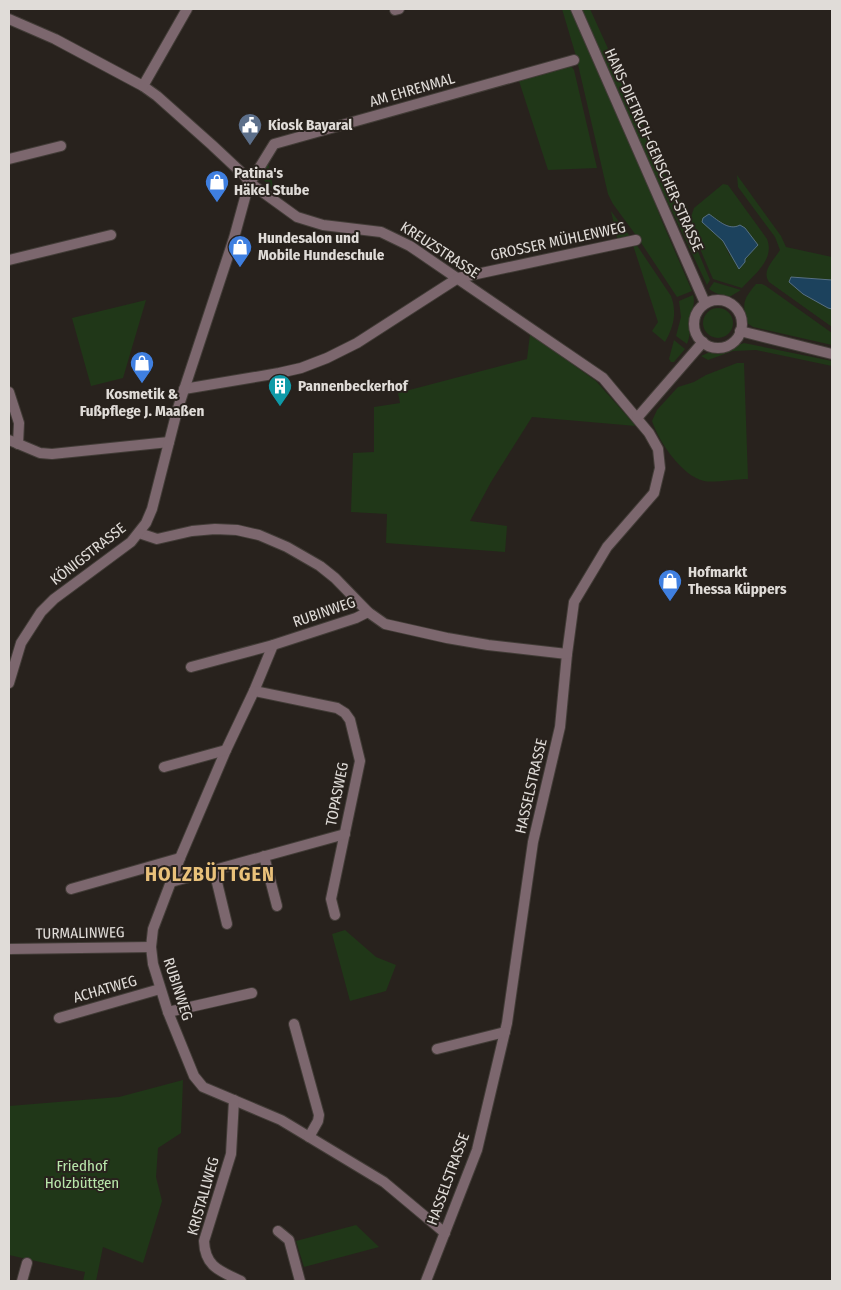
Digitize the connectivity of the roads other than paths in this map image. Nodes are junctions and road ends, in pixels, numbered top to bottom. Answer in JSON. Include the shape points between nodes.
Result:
{"nodes":[{"id":1,"x":187,"y":9,"type":"edge"},
{"id":2,"x":576,"y":9,"type":"edge"},
{"id":3,"x":9,"y":19,"type":"edge"},
{"id":4,"x":574,"y":60,"type":"dead end"},
{"id":5,"x":143,"y":86,"type":"junction"},
{"id":6,"x":61,"y":146,"type":"dead end"},
{"id":7,"x":9,"y":159,"type":"edge"},
{"id":8,"x":250,"y":184,"type":"junction"},
{"id":9,"x":111,"y":235,"type":"dead end"},
{"id":10,"x":636,"y":240,"type":"dead end"},
{"id":11,"x":9,"y":260,"type":"edge"},
{"id":12,"x":458,"y":278,"type":"junction"},
{"id":13,"x":705,"y":304,"type":"junction"},
{"id":14,"x":740,"y":332,"type":"junction"},
{"id":15,"x":703,"y":342,"type":"junction"},
{"id":16,"x":832,"y":354,"type":"edge"},
{"id":17,"x":184,"y":389,"type":"junction"},
{"id":18,"x":9,"y":392,"type":"edge"},
{"id":19,"x":637,"y":418,"type":"junction"},
{"id":20,"x":13,"y":442,"type":"edge"},
{"id":21,"x":169,"y":442,"type":"junction"},
{"id":22,"x":139,"y":533,"type":"junction"},
{"id":23,"x":368,"y":612,"type":"junction"},
{"id":24,"x":273,"y":645,"type":"junction"},
{"id":25,"x":566,"y":654,"type":"junction"},
{"id":26,"x":12,"y":657,"type":"edge"},
{"id":27,"x":192,"y":667,"type":"dead end"},
{"id":28,"x":9,"y":683,"type":"edge"},
{"id":29,"x":254,"y":691,"type":"junction"},
{"id":30,"x":226,"y":750,"type":"junction"},
{"id":31,"x":164,"y":767,"type":"dead end"},
{"id":32,"x":345,"y":834,"type":"junction"},
{"id":33,"x":264,"y":856,"type":"junction"},
{"id":34,"x":180,"y":858,"type":"junction"},
{"id":35,"x":214,"y":870,"type":"junction"},
{"id":36,"x":171,"y":882,"type":"junction"},
{"id":37,"x":71,"y":890,"type":"dead end"},
{"id":38,"x":277,"y":906,"type":"dead end"},
{"id":39,"x":335,"y":915,"type":"dead end"},
{"id":40,"x":227,"y":924,"type":"dead end"},
{"id":41,"x":151,"y":947,"type":"junction"},
{"id":42,"x":9,"y":949,"type":"edge"},
{"id":43,"x":160,"y":989,"type":"junction"},
{"id":44,"x":252,"y":992,"type":"dead end"},
{"id":45,"x":168,"y":1012,"type":"junction"},
{"id":46,"x":59,"y":1018,"type":"dead end"},
{"id":47,"x":294,"y":1024,"type":"dead end"},
{"id":48,"x":505,"y":1032,"type":"junction"},
{"id":49,"x":437,"y":1049,"type":"dead end"},
{"id":50,"x":234,"y":1100,"type":"junction"},
{"id":51,"x":309,"y":1137,"type":"junction"},
{"id":52,"x":278,"y":1231,"type":"dead end"},
{"id":53,"x":445,"y":1233,"type":"junction"},
{"id":54,"x":26,"y":1263,"type":"dead end"},
{"id":55,"x":22,"y":1281,"type":"edge"},
{"id":56,"x":241,"y":1281,"type":"edge"},
{"id":57,"x":300,"y":1281,"type":"edge"},
{"id":58,"x":426,"y":1281,"type":"edge"}],
"edges":[{"from":1,"to":5,"type":"street"},
{"from":2,"to":13,"type":"street","name":"HANS-DIETRICH-GENSCHER-STRASSE"},
{"from":3,"to":5,"type":"street","name":"KREUZSTRASSE","via":[[55,39]]},
{"from":4,"to":8,"type":"street","name":"AM EHRENMAL","via":[[274,144]]},
{"from":5,"to":8,"type":"street","name":"KREUZSTRASSE","via":[[212,145]]},
{"from":6,"to":7,"type":"street"},
{"from":8,"to":12,"type":"street","name":"KREUZSTRASSE","via":[[304,221],[391,235]]},
{"from":8,"to":17,"type":"street","name":"KÖNIGSTRASSE"},
{"from":9,"to":11,"type":"street"},
{"from":10,"to":12,"type":"street","name":"GROSSER MÜHLENWEG"},
{"from":12,"to":17,"type":"street","name":"GROSSER MÜHLENWEG","via":[[357,343],[327,358],[279,373]]},
{"from":12,"to":19,"type":"street","name":"KREUZSTRASSE","via":[[602,378]]},
{"from":13,"to":14,"type":"street","via":[[719,300],[733,305],[741,317]]},
{"from":13,"to":15,"type":"street","via":[[697,312],[694,322],[696,333]]},
{"from":14,"to":15,"type":"street","via":[[724,347],[713,347]]},
{"from":14,"to":16,"type":"street"},
{"from":15,"to":19,"type":"street"},
{"from":17,"to":21,"type":"street","name":"KÖNIGSTRASSE"},
{"from":18,"to":20,"type":"street","via":[[19,423]]},
{"from":19,"to":25,"type":"street","name":"HASSELSTRASSE","via":[[658,449],[660,468],[657,485],[607,547],[577,596]]},
{"from":20,"to":21,"type":"street","via":[[40,453],[52,454]]},
{"from":21,"to":22,"type":"street","name":"KÖNIGSTRASSE","via":[[152,509]]},
{"from":22,"to":23,"type":"street","via":[[157,539],[215,529],[259,535],[320,566]]},
{"from":22,"to":26,"type":"street","name":"KÖNIGSTRASSE","via":[[54,599],[30,627]]},
{"from":23,"to":24,"type":"street","name":"RUBINWEG"},
{"from":23,"to":25,"type":"street","via":[[385,624],[447,638]]},
{"from":24,"to":27,"type":"street"},
{"from":24,"to":29,"type":"street","name":"RUBINWEG"},
{"from":25,"to":48,"type":"street","name":"HASSELSTRASSE","via":[[560,727],[533,842]]},
{"from":26,"to":28,"type":"street","name":"KÖNIGSTRASSE"},
{"from":29,"to":30,"type":"street","name":"RUBINWEG"},
{"from":29,"to":32,"type":"street","name":"TOPASWEG","via":[[337,708],[350,720],[360,761]]},
{"from":30,"to":31,"type":"street"},
{"from":30,"to":34,"type":"street","name":"RUBINWEG"},
{"from":32,"to":33,"type":"street"},
{"from":32,"to":39,"type":"street","name":"TOPASWEG","via":[[331,899]]},
{"from":33,"to":35,"type":"street"},
{"from":33,"to":38,"type":"street"},
{"from":34,"to":36,"type":"street","name":"RUBINWEG"},
{"from":34,"to":37,"type":"street"},
{"from":35,"to":36,"type":"street"},
{"from":35,"to":40,"type":"street"},
{"from":36,"to":41,"type":"street","name":"RUBINWEG"},
{"from":41,"to":42,"type":"street","name":"TURMALINWEG"},
{"from":41,"to":43,"type":"street","name":"RUBINWEG"},
{"from":43,"to":45,"type":"street","name":"RUBINWEG"},
{"from":43,"to":46,"type":"street","name":"ACHATWEG"},
{"from":44,"to":45,"type":"street"},
{"from":45,"to":50,"type":"street","name":"RUBINWEG","via":[[198,1082],[209,1091]]},
{"from":47,"to":51,"type":"street","via":[[319,1115]]},
{"from":48,"to":49,"type":"street"},
{"from":48,"to":53,"type":"street","name":"HASSELSTRASSE","via":[[477,1150]]},
{"from":50,"to":51,"type":"street","name":"RUBINWEG","via":[[281,1120]]},
{"from":50,"to":56,"type":"street","name":"KRISTALLWEG","via":[[231,1154],[204,1241],[206,1255],[213,1266]]},
{"from":51,"to":53,"type":"street","name":"RUBINWEG","via":[[384,1182]]},
{"from":52,"to":57,"type":"street","via":[[290,1240]]},
{"from":53,"to":58,"type":"street","name":"HASSELSTRASSE"},
{"from":54,"to":55,"type":"street"}]}
